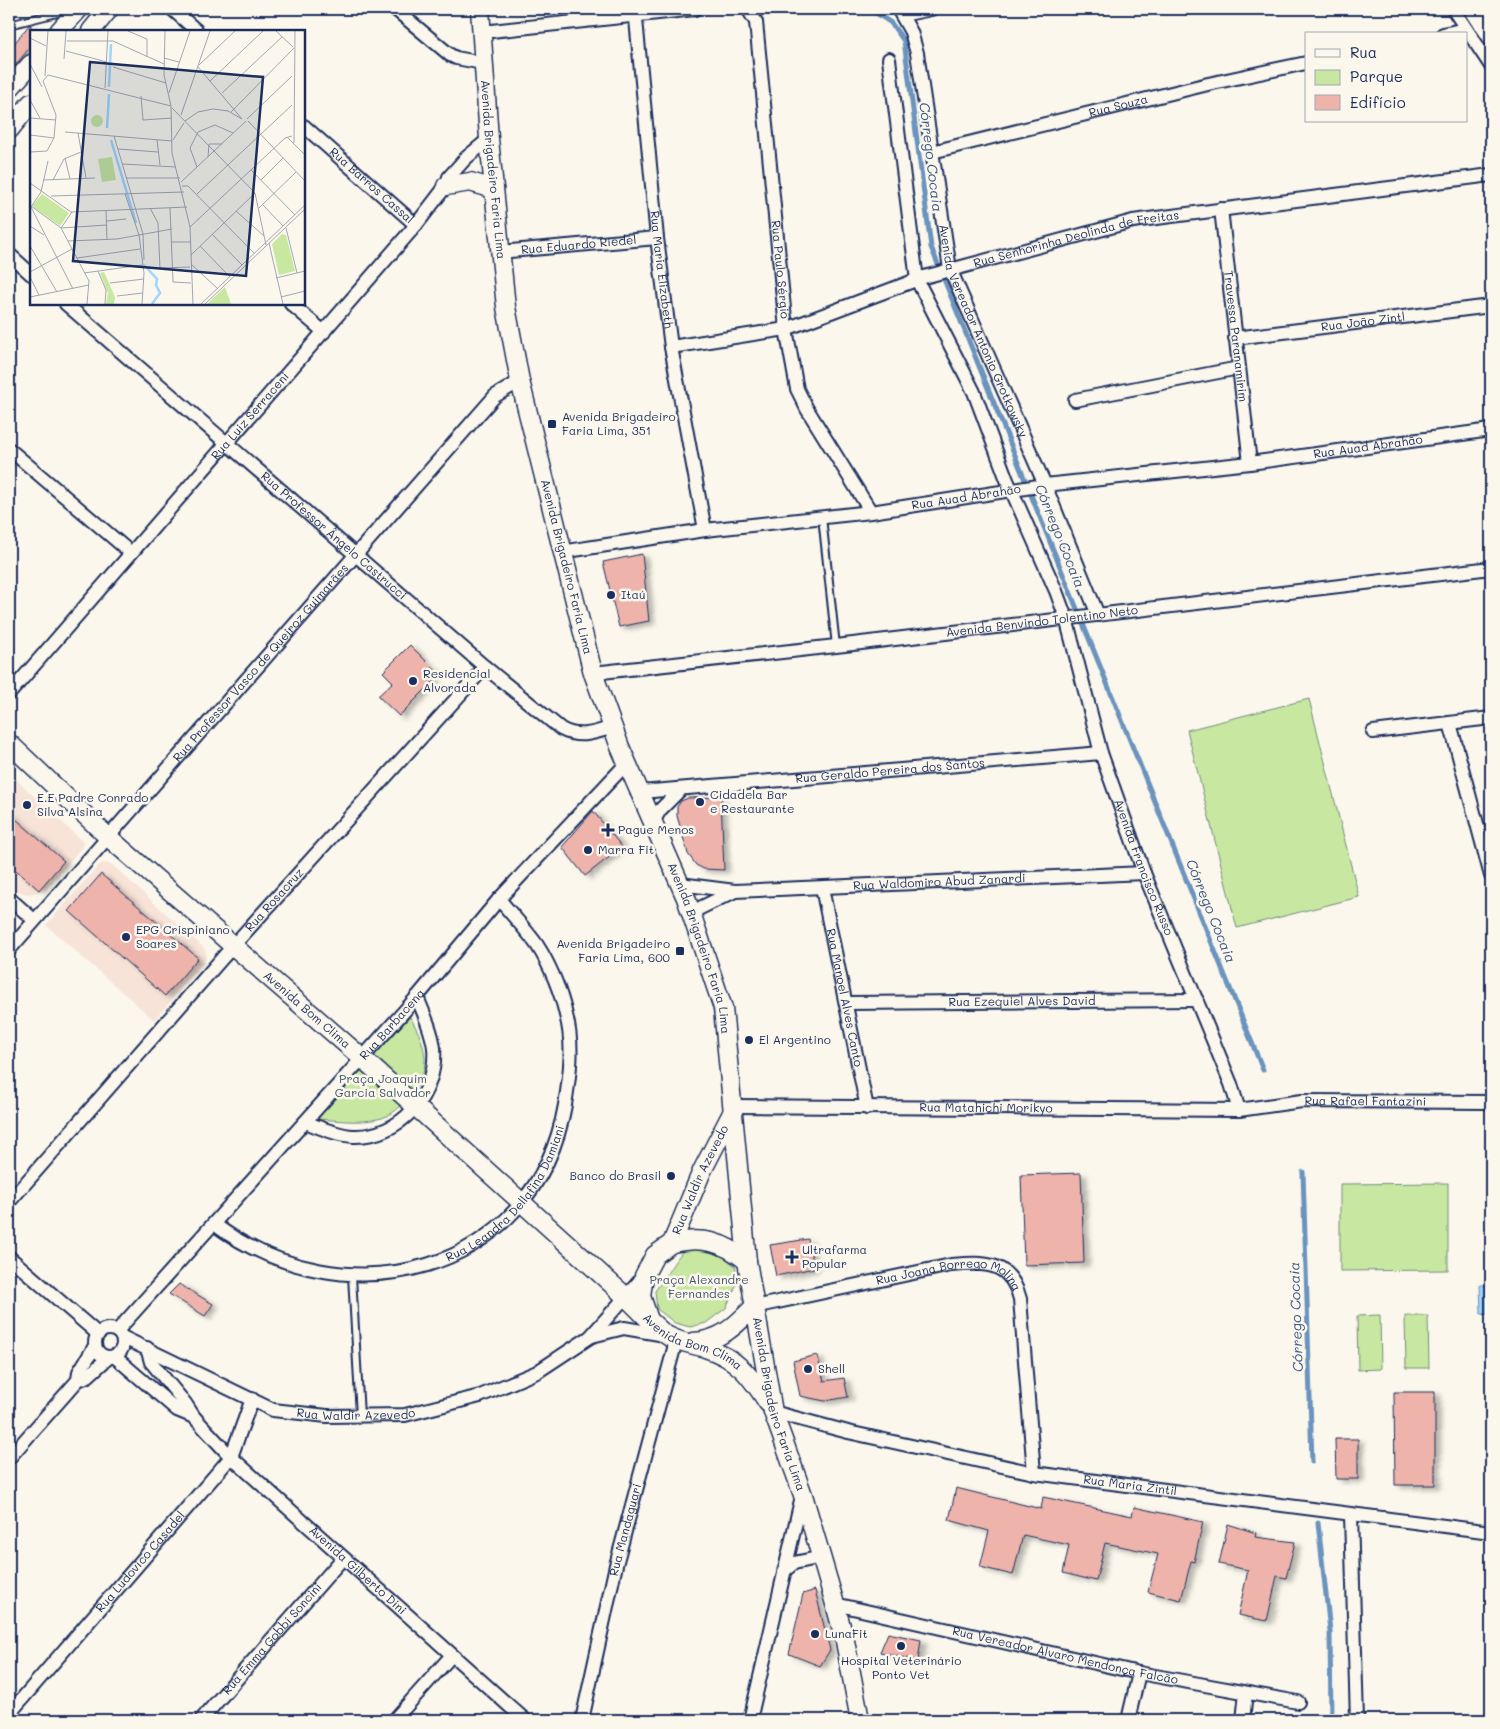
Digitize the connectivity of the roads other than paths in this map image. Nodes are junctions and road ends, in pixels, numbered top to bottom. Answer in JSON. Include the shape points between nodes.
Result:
{"nodes":[{"id":1,"x":73,"y":9,"type":"edge"},
{"id":2,"x":79,"y":9,"type":"edge"},
{"id":3,"x":109,"y":9,"type":"edge"},
{"id":4,"x":172,"y":9,"type":"edge"},
{"id":5,"x":395,"y":9,"type":"edge"},
{"id":6,"x":480,"y":9,"type":"edge"},
{"id":7,"x":695,"y":9,"type":"edge"},
{"id":8,"x":748,"y":9,"type":"edge"},
{"id":9,"x":930,"y":9,"type":"edge"},
{"id":10,"x":1453,"y":9,"type":"edge"},
{"id":11,"x":900,"y":12,"type":"edge"},
{"id":12,"x":636,"y":13,"type":"edge"},
{"id":13,"x":9,"y":25,"type":"edge"},
{"id":14,"x":1465,"y":29,"type":"junction"},
{"id":15,"x":60,"y":30,"type":"edge"},
{"id":16,"x":91,"y":30,"type":"edge"},
{"id":17,"x":196,"y":30,"type":"edge"},
{"id":18,"x":482,"y":32,"type":"junction"},
{"id":19,"x":1452,"y":32,"type":"edge"},
{"id":20,"x":1467,"y":32,"type":"edge"},
{"id":21,"x":1468,"y":33,"type":"edge"},
{"id":22,"x":889,"y":59,"type":"dead end"},
{"id":23,"x":483,"y":63,"type":"junction"},
{"id":24,"x":1305,"y":63,"type":"edge"},
{"id":25,"x":30,"y":65,"type":"edge"},
{"id":26,"x":1491,"y":66,"type":"edge"},
{"id":27,"x":9,"y":89,"type":"edge"},
{"id":28,"x":30,"y":104,"type":"edge"},
{"id":29,"x":305,"y":127,"type":"edge"},
{"id":30,"x":9,"y":130,"type":"edge"},
{"id":31,"x":489,"y":139,"type":"junction"},
{"id":32,"x":932,"y":152,"type":"junction"},
{"id":33,"x":1491,"y":175,"type":"edge"},
{"id":34,"x":446,"y":186,"type":"junction"},
{"id":35,"x":494,"y":189,"type":"junction"},
{"id":36,"x":1221,"y":209,"type":"junction"},
{"id":37,"x":416,"y":226,"type":"junction"},
{"id":38,"x":656,"y":238,"type":"junction"},
{"id":39,"x":500,"y":252,"type":"junction"},
{"id":40,"x":9,"y":254,"type":"edge"},
{"id":41,"x":946,"y":270,"type":"junction"},
{"id":42,"x":30,"y":273,"type":"edge"},
{"id":43,"x":921,"y":278,"type":"junction"},
{"id":44,"x":67,"y":305,"type":"edge"},
{"id":45,"x":292,"y":305,"type":"edge"},
{"id":46,"x":1491,"y":306,"type":"edge"},
{"id":47,"x":786,"y":329,"type":"junction"},
{"id":48,"x":324,"y":332,"type":"junction"},
{"id":49,"x":1235,"y":338,"type":"junction"},
{"id":50,"x":671,"y":347,"type":"junction"},
{"id":51,"x":1239,"y":368,"type":"junction"},
{"id":52,"x":520,"y":381,"type":"junction"},
{"id":53,"x":1075,"y":400,"type":"dead end"},
{"id":54,"x":1491,"y":430,"type":"edge"},
{"id":55,"x":228,"y":442,"type":"junction"},
{"id":56,"x":9,"y":449,"type":"edge"},
{"id":57,"x":1250,"y":464,"type":"junction"},
{"id":58,"x":1041,"y":486,"type":"junction"},
{"id":59,"x":1016,"y":490,"type":"junction"},
{"id":60,"x":871,"y":512,"type":"junction"},
{"id":61,"x":822,"y":517,"type":"junction"},
{"id":62,"x":705,"y":530,"type":"junction"},
{"id":63,"x":561,"y":552,"type":"junction"},
{"id":64,"x":131,"y":553,"type":"junction"},
{"id":65,"x":357,"y":555,"type":"junction"},
{"id":66,"x":1491,"y":568,"type":"edge"},
{"id":67,"x":1094,"y":615,"type":"junction"},
{"id":68,"x":1069,"y":618,"type":"junction"},
{"id":69,"x":836,"y":646,"type":"junction"},
{"id":70,"x":484,"y":667,"type":"junction"},
{"id":71,"x":593,"y":673,"type":"junction"},
{"id":72,"x":9,"y":694,"type":"edge"},
{"id":73,"x":1491,"y":718,"type":"edge"},
{"id":74,"x":1450,"y":723,"type":"junction"},
{"id":75,"x":613,"y":727,"type":"junction"},
{"id":76,"x":1373,"y":732,"type":"dead end"},
{"id":77,"x":9,"y":743,"type":"edge"},
{"id":78,"x":1100,"y":753,"type":"junction"},
{"id":79,"x":627,"y":763,"type":"junction"},
{"id":80,"x":681,"y":789,"type":"junction"},
{"id":81,"x":641,"y":792,"type":"junction"},
{"id":82,"x":654,"y":822,"type":"junction"},
{"id":83,"x":107,"y":836,"type":"junction"},
{"id":84,"x":1144,"y":873,"type":"junction"},
{"id":85,"x":1491,"y":876,"type":"edge"},
{"id":86,"x":680,"y":884,"type":"junction"},
{"id":87,"x":822,"y":888,"type":"junction"},
{"id":88,"x":735,"y":890,"type":"junction"},
{"id":89,"x":9,"y":898,"type":"edge"},
{"id":90,"x":498,"y":899,"type":"junction"},
{"id":91,"x":692,"y":912,"type":"junction"},
{"id":92,"x":34,"y":920,"type":"junction"},
{"id":93,"x":232,"y":947,"type":"junction"},
{"id":94,"x":9,"y":950,"type":"edge"},
{"id":95,"x":417,"y":997,"type":"junction"},
{"id":96,"x":1197,"y":1000,"type":"junction"},
{"id":97,"x":847,"y":1003,"type":"junction"},
{"id":98,"x":362,"y":1058,"type":"junction"},
{"id":99,"x":1491,"y":1102,"type":"edge"},
{"id":100,"x":417,"y":1108,"type":"junction"},
{"id":101,"x":867,"y":1108,"type":"junction"},
{"id":102,"x":733,"y":1109,"type":"junction"},
{"id":103,"x":1239,"y":1110,"type":"junction"},
{"id":104,"x":305,"y":1122,"type":"junction"},
{"id":105,"x":9,"y":1202,"type":"edge"},
{"id":106,"x":521,"y":1202,"type":"junction"},
{"id":107,"x":214,"y":1224,"type":"junction"},
{"id":108,"x":672,"y":1242,"type":"junction"},
{"id":109,"x":9,"y":1257,"type":"edge"},
{"id":110,"x":747,"y":1261,"type":"junction"},
{"id":111,"x":352,"y":1276,"type":"junction"},
{"id":112,"x":644,"y":1276,"type":"junction"},
{"id":113,"x":605,"y":1278,"type":"junction"},
{"id":114,"x":625,"y":1296,"type":"junction"},
{"id":115,"x":754,"y":1307,"type":"junction"},
{"id":116,"x":648,"y":1317,"type":"junction"},
{"id":117,"x":120,"y":1334,"type":"junction"},
{"id":118,"x":590,"y":1337,"type":"junction"},
{"id":119,"x":676,"y":1339,"type":"junction"},
{"id":120,"x":96,"y":1340,"type":"junction"},
{"id":121,"x":147,"y":1348,"type":"junction"},
{"id":122,"x":111,"y":1356,"type":"junction"},
{"id":123,"x":78,"y":1380,"type":"junction"},
{"id":124,"x":252,"y":1399,"type":"junction"},
{"id":125,"x":773,"y":1412,"type":"junction"},
{"id":126,"x":360,"y":1416,"type":"junction"},
{"id":127,"x":194,"y":1417,"type":"junction"},
{"id":128,"x":9,"y":1458,"type":"edge"},
{"id":129,"x":230,"y":1458,"type":"junction"},
{"id":130,"x":1034,"y":1473,"type":"junction"},
{"id":131,"x":802,"y":1495,"type":"junction"},
{"id":132,"x":1351,"y":1515,"type":"junction"},
{"id":133,"x":1491,"y":1532,"type":"edge"},
{"id":134,"x":822,"y":1557,"type":"junction"},
{"id":135,"x":343,"y":1558,"type":"junction"},
{"id":136,"x":784,"y":1571,"type":"junction"},
{"id":137,"x":835,"y":1604,"type":"junction"},
{"id":138,"x":452,"y":1655,"type":"junction"},
{"id":139,"x":1139,"y":1673,"type":"junction"},
{"id":140,"x":1246,"y":1693,"type":"junction"},
{"id":141,"x":1298,"y":1702,"type":"dead end"},
{"id":142,"x":9,"y":1714,"type":"edge"},
{"id":143,"x":201,"y":1720,"type":"edge"},
{"id":144,"x":394,"y":1720,"type":"edge"},
{"id":145,"x":525,"y":1720,"type":"edge"},
{"id":146,"x":582,"y":1720,"type":"edge"},
{"id":147,"x":750,"y":1720,"type":"edge"},
{"id":148,"x":860,"y":1720,"type":"edge"},
{"id":149,"x":1128,"y":1720,"type":"edge"},
{"id":150,"x":1243,"y":1720,"type":"edge"},
{"id":151,"x":1357,"y":1720,"type":"edge"}],
"edges":[{"from":1,"to":13,"type":"lane"},
{"from":2,"to":15,"type":"main road"},
{"from":3,"to":16,"type":"main road"},
{"from":4,"to":17,"type":"street"},
{"from":5,"to":23,"type":"street","via":[[450,55]]},
{"from":6,"to":18,"type":"main road","name":"Avenida Brigadeiro Faria Lima"},
{"from":7,"to":12,"type":"street"},
{"from":8,"to":47,"type":"street","name":"Rua Paulo Sérgio","via":[[756,22],[764,85]]},
{"from":9,"to":11,"type":"street"},
{"from":10,"to":14,"type":"street"},
{"from":11,"to":32,"type":"street","name":"Avenida Vereador Antonio Grotkowsky","via":[[911,32],[917,53]]},
{"from":12,"to":18,"type":"street"},
{"from":12,"to":38,"type":"street","name":"Rua Maria Elizabeth"},
{"from":14,"to":19,"type":"street"},
{"from":14,"to":20,"type":"street"},
{"from":18,"to":23,"type":"main road","name":"Avenida Brigadeiro Faria Lima"},
{"from":21,"to":26,"type":"street"},
{"from":22,"to":43,"type":"street"},
{"from":23,"to":31,"type":"main road","name":"Avenida Brigadeiro Faria Lima"},
{"from":24,"to":32,"type":"street","name":"Rua Souza","via":[[1198,86]]},
{"from":25,"to":27,"type":"main road"},
{"from":28,"to":30,"type":"main road"},
{"from":29,"to":37,"type":"street","name":"Rua Barros Cassal"},
{"from":31,"to":34,"type":"street","name":"Rua Luiz Serraceni","via":[[466,158],[449,177]]},
{"from":31,"to":35,"type":"main road","name":"Avenida Brigadeiro Faria Lima"},
{"from":32,"to":41,"type":"street","name":"Avenida Vereador Antonio Grotkowsky"},
{"from":33,"to":36,"type":"street","name":"Rua Senhorinha Deolinda de Freitas"},
{"from":34,"to":35,"type":"main road","via":[[478,183]]},
{"from":34,"to":37,"type":"street","name":"Rua Luiz Serraceni"},
{"from":35,"to":39,"type":"main road","name":"Avenida Brigadeiro Faria Lima"},
{"from":36,"to":41,"type":"street","name":"Rua Senhorinha Deolinda de Freitas","via":[[1133,221]]},
{"from":36,"to":49,"type":"street","name":"Travessa Paranamirim"},
{"from":37,"to":48,"type":"street","name":"Rua Luiz Serraceni"},
{"from":38,"to":39,"type":"street","name":"Rua Eduardo Riedel"},
{"from":38,"to":50,"type":"street","name":"Rua Maria Elizabeth"},
{"from":39,"to":52,"type":"main road","name":"Avenida Brigadeiro Faria Lima"},
{"from":40,"to":42,"type":"street"},
{"from":41,"to":43,"type":"street","name":"Rua Senhorinha Deolinda de Freitas"},
{"from":41,"to":58,"type":"street","name":"Avenida Vereador Antonio Grotkowsky"},
{"from":43,"to":47,"type":"street","name":"Rua Senhorinha Deolinda de Freitas"},
{"from":43,"to":59,"type":"street"},
{"from":44,"to":55,"type":"street","name":"Rua Professor Ângelo Castrucci"},
{"from":45,"to":48,"type":"street"},
{"from":46,"to":49,"type":"street","name":"Rua João Zintl"},
{"from":47,"to":50,"type":"street","name":"Rua Senhorinha Deolinda de Freitas"},
{"from":47,"to":60,"type":"street","name":"Rua Paulo Sérgio","via":[[801,400]]},
{"from":48,"to":55,"type":"street","name":"Rua Luiz Serraceni"},
{"from":49,"to":51,"type":"street","name":"Travessa Paranamirim"},
{"from":50,"to":62,"type":"street","name":"Rua Maria Elizabeth"},
{"from":51,"to":53,"type":"street"},
{"from":51,"to":57,"type":"street","name":"Travessa Paranamirim"},
{"from":52,"to":63,"type":"main road","name":"Avenida Brigadeiro Faria Lima"},
{"from":52,"to":65,"type":"street","name":"Rua Professor Vasco de Queiroz Guimarães","via":[[495,396]]},
{"from":54,"to":57,"type":"street","name":"Rua Auad Abrahão"},
{"from":55,"to":64,"type":"street","name":"Rua Luiz Serraceni"},
{"from":55,"to":65,"type":"street","name":"Rua Professor Ângelo Castrucci"},
{"from":56,"to":64,"type":"street"},
{"from":57,"to":58,"type":"street","name":"Rua Auad Abrahão"},
{"from":58,"to":59,"type":"street","name":"Rua Auad Abrahão"},
{"from":58,"to":67,"type":"street","name":"Avenida Vereador Antonio Grotkowsky"},
{"from":59,"to":60,"type":"street","name":"Rua Auad Abrahão"},
{"from":59,"to":68,"type":"street"},
{"from":60,"to":61,"type":"street","name":"Rua Auad Abrahão"},
{"from":61,"to":62,"type":"street","name":"Rua Auad Abrahão"},
{"from":61,"to":69,"type":"lane"},
{"from":62,"to":63,"type":"street","name":"Rua Auad Abrahão"},
{"from":63,"to":71,"type":"main road","name":"Avenida Brigadeiro Faria Lima"},
{"from":64,"to":72,"type":"street","name":"Rua Luiz Serraceni"},
{"from":65,"to":70,"type":"street","name":"Rua Professor Ângelo Castrucci"},
{"from":65,"to":83,"type":"street","name":"Rua Professor Vasco de Queiroz Guimarães"},
{"from":66,"to":67,"type":"street","name":"Avenida Benvindo Tolentino Neto"},
{"from":67,"to":68,"type":"street","name":"Avenida Benvindo Tolentino Neto"},
{"from":68,"to":69,"type":"street","name":"Avenida Benvindo Tolentino Neto"},
{"from":68,"to":78,"type":"street","name":"Avenida Francisco Russo"},
{"from":69,"to":71,"type":"street","name":"Avenida Benvindo Tolentino Neto"},
{"from":70,"to":75,"type":"street","name":"Rua Professor Ângelo Castrucci","via":[[570,734],[587,735]]},
{"from":70,"to":93,"type":"street","name":"Rua Rosacruz"},
{"from":71,"to":75,"type":"main road","name":"Avenida Brigadeiro Faria Lima"},
{"from":73,"to":74,"type":"street"},
{"from":74,"to":76,"type":"street"},
{"from":74,"to":85,"type":"street"},
{"from":75,"to":79,"type":"main road","name":"Avenida Brigadeiro Faria Lima"},
{"from":77,"to":83,"type":"main road","name":"Avenida Bom Clima"},
{"from":78,"to":80,"type":"street","name":"Rua Geraldo Pereira dos Santos"},
{"from":78,"to":84,"type":"street","name":"Avenida Francisco Russo"},
{"from":79,"to":81,"type":"main road","name":"Avenida Brigadeiro Faria Lima"},
{"from":79,"to":90,"type":"street","name":"Rua Barbacena"},
{"from":80,"to":81,"type":"street","name":"Rua Geraldo Pereira dos Santos"},
{"from":80,"to":82,"type":"street","via":[[660,810]]},
{"from":81,"to":82,"type":"main road","name":"Avenida Brigadeiro Faria Lima"},
{"from":82,"to":86,"type":"main road","name":"Avenida Brigadeiro Faria Lima"},
{"from":83,"to":92,"type":"street","name":"Rua Professor Vasco de Queiroz Guimarães"},
{"from":83,"to":93,"type":"main road","name":"Avenida Bom Clima"},
{"from":84,"to":87,"type":"street","name":"Rua Waldomiro Abud Zanardi"},
{"from":84,"to":96,"type":"street","name":"Avenida Francisco Russo"},
{"from":86,"to":88,"type":"street","name":"Rua Waldomiro Abud Zanardi"},
{"from":86,"to":91,"type":"main road","name":"Avenida Brigadeiro Faria Lima"},
{"from":87,"to":88,"type":"street","name":"Rua Waldomiro Abud Zanardi"},
{"from":87,"to":97,"type":"street","name":"Rua Manoel Alves Canto"},
{"from":88,"to":91,"type":"street","name":"Rua Waldomiro Abud Zanardi"},
{"from":89,"to":92,"type":"street"},
{"from":90,"to":95,"type":"street","name":"Rua Barbacena"},
{"from":90,"to":106,"type":"street","name":"Rua Leandra Dellafina Damiani","via":[[538,946],[551,972],[566,1015],[572,1058],[560,1130],[549,1159]]},
{"from":91,"to":102,"type":"main road","name":"Avenida Brigadeiro Faria Lima","via":[[723,1008]]},
{"from":92,"to":94,"type":"street","name":"Rua Professor Vasco de Queiroz Guimarães"},
{"from":93,"to":98,"type":"main road","name":"Avenida Bom Clima"},
{"from":93,"to":105,"type":"street","name":"Rua Rosacruz"},
{"from":95,"to":98,"type":"street","name":"Rua Barbacena"},
{"from":95,"to":100,"type":"street","via":[[434,1048],[430,1082]]},
{"from":96,"to":97,"type":"street","name":"Rua Ezequiel Alves David"},
{"from":96,"to":103,"type":"street","name":"Avenida Francisco Russo","via":[[1232,1084]]},
{"from":97,"to":101,"type":"street","name":"Rua Manoel Alves Canto"},
{"from":98,"to":100,"type":"main road","name":"Avenida Bom Clima"},
{"from":98,"to":104,"type":"street","name":"Rua Barbacena"},
{"from":99,"to":103,"type":"street","name":"Rua Rafael Fantazini","via":[[1302,1101]]},
{"from":100,"to":104,"type":"street","via":[[394,1127],[354,1136]]},
{"from":100,"to":106,"type":"main road","name":"Avenida Bom Clima"},
{"from":101,"to":102,"type":"street","name":"Rua Matahichi Morikyo"},
{"from":101,"to":103,"type":"street","name":"Rua Matahichi Morikyo"},
{"from":102,"to":108,"type":"main road","name":"Rua Waldir Azevedo"},
{"from":102,"to":110,"type":"main road","name":"Avenida Brigadeiro Faria Lima"},
{"from":104,"to":107,"type":"street","name":"Rua Barbacena"},
{"from":106,"to":111,"type":"street","name":"Rua Leandra Dellafina Damiani","via":[[480,1240],[446,1260],[414,1269]]},
{"from":106,"to":113,"type":"main road","name":"Avenida Bom Clima"},
{"from":107,"to":111,"type":"street","name":"Rua Leandra Dellafina Damiani","via":[[233,1239],[286,1264]]},
{"from":107,"to":117,"type":"street","name":"Rua Barbacena"},
{"from":108,"to":110,"type":"main road","via":[[704,1239],[720,1243]]},
{"from":108,"to":112,"type":"main road","name":"Rua Waldir Azevedo","via":[[655,1255]]},
{"from":109,"to":120,"type":"street"},
{"from":110,"to":115,"type":"main road","name":"Avenida Brigadeiro Faria Lima"},
{"from":111,"to":126,"type":"lane"},
{"from":112,"to":113,"type":"main road","via":[[627,1280]]},
{"from":112,"to":114,"type":"street","name":"Rua Waldir Azevedo"},
{"from":112,"to":116,"type":"main road","via":[[641,1296]]},
{"from":113,"to":114,"type":"main road","name":"Avenida Bom Clima"},
{"from":114,"to":116,"type":"main road","name":"Avenida Bom Clima"},
{"from":114,"to":118,"type":"street","name":"Rua Waldir Azevedo"},
{"from":115,"to":119,"type":"main road","via":[[719,1337],[703,1342]]},
{"from":115,"to":125,"type":"main road","name":"Avenida Brigadeiro Faria Lima"},
{"from":115,"to":130,"type":"street","name":"Rua Joana Borrego Molina","via":[[951,1265],[980,1264],[1002,1269],[1014,1281],[1020,1299]]},
{"from":116,"to":119,"type":"main road","name":"Avenida Bom Clima"},
{"from":117,"to":120,"type":"street","via":[[107,1328]]},
{"from":117,"to":121,"type":"street","name":"Rua Waldir Azevedo"},
{"from":117,"to":122,"type":"street","via":[[123,1346]]},
{"from":118,"to":119,"type":"street","name":"Rua Waldir Azevedo","via":[[624,1328]]},
{"from":118,"to":126,"type":"street","name":"Rua Waldir Azevedo","via":[[538,1372],[480,1396],[405,1415]]},
{"from":119,"to":125,"type":"main road","name":"Avenida Bom Clima","via":[[724,1356],[740,1366]]},
{"from":119,"to":146,"type":"street","name":"Rua Mandaguari","via":[[616,1565]]},
{"from":120,"to":122,"type":"street","via":[[100,1354]]},
{"from":120,"to":123,"type":"street"},
{"from":121,"to":124,"type":"street","name":"Rua Waldir Azevedo"},
{"from":121,"to":127,"type":"street","name":"Avenida Gilberto Dini","via":[[151,1362]]},
{"from":122,"to":123,"type":"street","via":[[88,1376]]},
{"from":122,"to":127,"type":"street","name":"Avenida Gilberto Dini","via":[[177,1410]]},
{"from":123,"to":128,"type":"street"},
{"from":124,"to":126,"type":"street","name":"Rua Waldir Azevedo","via":[[274,1410],[297,1414]]},
{"from":124,"to":129,"type":"street","name":"Rua Ludovico Casadel"},
{"from":125,"to":130,"type":"street","name":"Rua Maria Zintil"},
{"from":125,"to":131,"type":"main road","name":"Avenida Brigadeiro Faria Lima"},
{"from":127,"to":129,"type":"street","name":"Avenida Gilberto Dini"},
{"from":129,"to":135,"type":"street","name":"Avenida Gilberto Dini"},
{"from":129,"to":142,"type":"street","name":"Rua Ludovico Casadel"},
{"from":130,"to":132,"type":"street","name":"Rua Maria Zintil"},
{"from":131,"to":134,"type":"main road","name":"Avenida Brigadeiro Faria Lima"},
{"from":131,"to":136,"type":"street"},
{"from":132,"to":133,"type":"street","name":"Rua Maria Zintil"},
{"from":132,"to":151,"type":"street"},
{"from":134,"to":136,"type":"street","via":[[794,1562]]},
{"from":134,"to":137,"type":"main road","name":"Avenida Brigadeiro Faria Lima"},
{"from":135,"to":138,"type":"street","name":"Avenida Gilberto Dini"},
{"from":135,"to":143,"type":"street","name":"Rua Emma Gobbi Soncini"},
{"from":136,"to":147,"type":"street"},
{"from":137,"to":139,"type":"street","name":"Rua Vereador Álvaro Mendonça Falcão"},
{"from":137,"to":148,"type":"main road","name":"Avenida Brigadeiro Faria Lima"},
{"from":138,"to":144,"type":"street"},
{"from":138,"to":145,"type":"street","name":"Avenida Gilberto Dini"},
{"from":139,"to":140,"type":"street","name":"Rua Vereador Álvaro Mendonça Falcão"},
{"from":139,"to":149,"type":"street"},
{"from":140,"to":141,"type":"street","name":"Rua Vereador Álvaro Mendonça Falcão"},
{"from":140,"to":150,"type":"street"}]}
